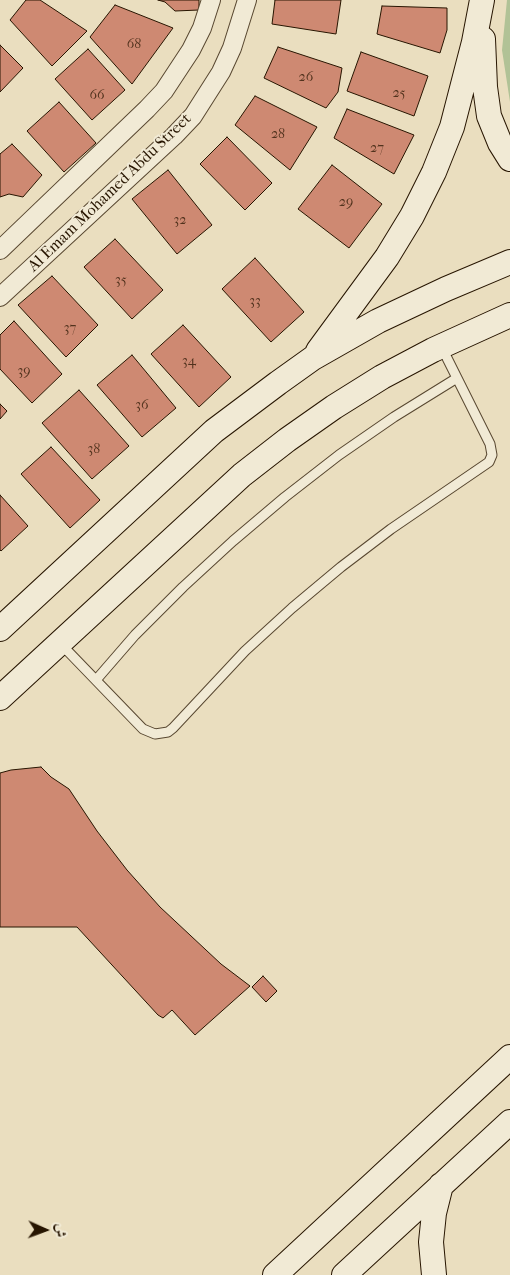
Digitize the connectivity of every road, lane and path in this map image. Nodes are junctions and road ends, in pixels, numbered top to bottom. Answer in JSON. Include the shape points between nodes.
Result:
{"nodes":[{"id":1,"x":211,"y":0,"type":"edge"},
{"id":2,"x":247,"y":0,"type":"edge"},
{"id":3,"x":482,"y":0,"type":"edge"},
{"id":4,"x":510,"y":159,"type":"edge"},
{"id":5,"x":7,"y":236,"type":"edge"},
{"id":6,"x":0,"y":250,"type":"edge"},
{"id":7,"x":510,"y":262,"type":"edge"},
{"id":8,"x":0,"y":297,"type":"edge"},
{"id":9,"x":510,"y":315,"type":"edge"},
{"id":10,"x":441,"y":346,"type":"junction"},
{"id":11,"x":312,"y":358,"type":"junction"},
{"id":12,"x":457,"y":378,"type":"junction"},
{"id":13,"x":0,"y":629,"type":"edge"},
{"id":14,"x":60,"y":643,"type":"junction"},
{"id":15,"x":96,"y":680,"type":"junction"},
{"id":16,"x":0,"y":698,"type":"edge"},
{"id":17,"x":510,"y":1057,"type":"edge"},
{"id":18,"x":510,"y":1122,"type":"edge"},
{"id":19,"x":441,"y":1185,"type":"junction"},
{"id":20,"x":275,"y":1275,"type":"edge"},
{"id":21,"x":344,"y":1275,"type":"edge"},
{"id":22,"x":434,"y":1275,"type":"edge"}],
"edges":[{"from":1,"to":5,"type":"street","via":[[191,50],[164,91]]},
{"from":2,"to":8,"type":"street","name":"Al Emam Mohamed Abdu Street","via":[[221,72],[193,116]]},
{"from":3,"to":4,"type":"main road","via":[[489,116]]},
{"from":3,"to":11,"type":"main road","via":[[455,117],[434,172],[387,258]]},
{"from":5,"to":6,"type":"street"},
{"from":7,"to":11,"type":"main road","via":[[378,321]]},
{"from":9,"to":10,"type":"main road"},
{"from":10,"to":12,"type":"lane"},
{"from":10,"to":14,"type":"main road","via":[[334,407],[242,475]]},
{"from":11,"to":13,"type":"main road","via":[[214,431]]},
{"from":12,"to":15,"type":"lane","via":[[394,416],[284,497],[183,587]]},
{"from":12,"to":15,"type":"lane","via":[[490,444],[492,455],[489,462],[391,528],[327,579],[245,652],[173,728],[155,734],[143,729]]},
{"from":14,"to":15,"type":"lane"},
{"from":14,"to":16,"type":"main road"},
{"from":17,"to":20,"type":"main road"},
{"from":18,"to":19,"type":"main road"},
{"from":19,"to":21,"type":"main road"},
{"from":19,"to":22,"type":"main road","via":[[431,1242]]}]}
